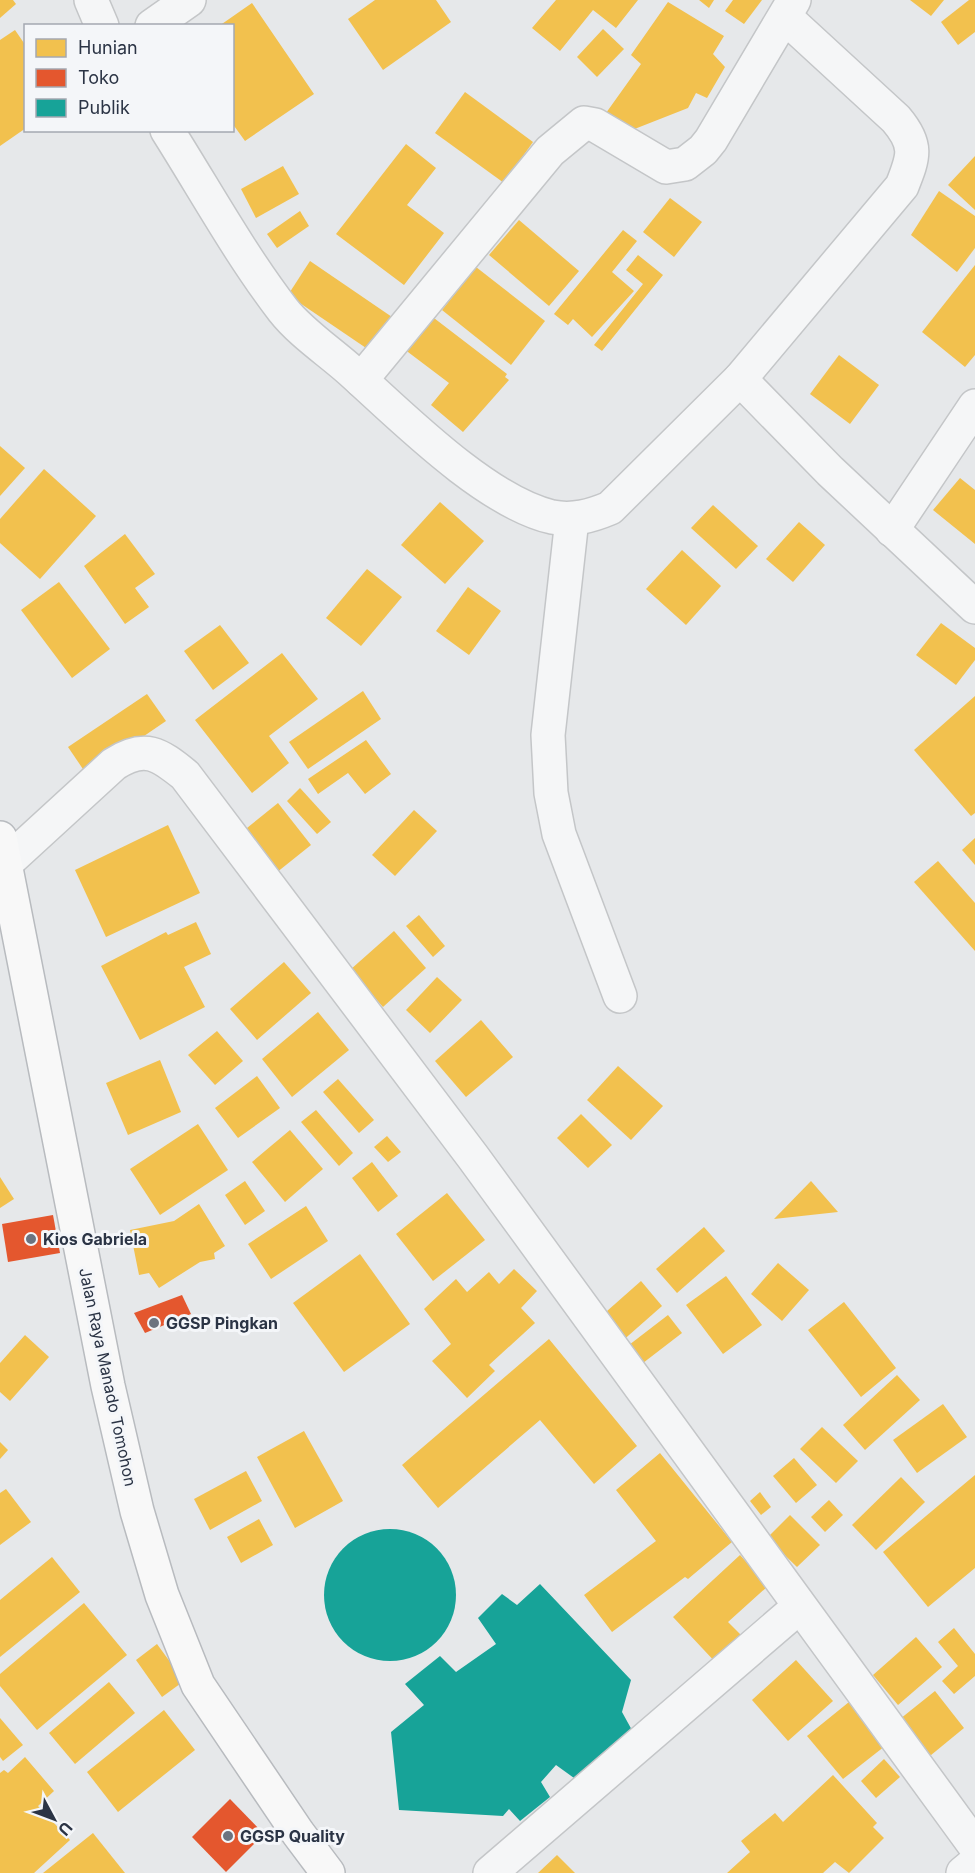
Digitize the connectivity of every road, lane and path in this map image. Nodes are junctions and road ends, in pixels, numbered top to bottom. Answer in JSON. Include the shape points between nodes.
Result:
{"nodes":[{"id":1,"x":91,"y":0,"type":"edge"},
{"id":2,"x":189,"y":0,"type":"edge"},
{"id":3,"x":790,"y":9,"type":"edge"},
{"id":4,"x":101,"y":24,"type":"edge"},
{"id":5,"x":155,"y":24,"type":"edge"},
{"id":6,"x":168,"y":132,"type":"edge"},
{"id":7,"x":361,"y":380,"type":"junction"},
{"id":8,"x":740,"y":380,"type":"junction"},
{"id":9,"x":975,"y":406,"type":"edge"},
{"id":10,"x":572,"y":519,"type":"junction"},
{"id":11,"x":892,"y":530,"type":"junction"},
{"id":12,"x":975,"y":607,"type":"edge"},
{"id":13,"x":4,"y":872,"type":"edge"},
{"id":14,"x":620,"y":996,"type":"dead end"},
{"id":15,"x":799,"y":1607,"type":"junction"},
{"id":16,"x":975,"y":1846,"type":"edge"},
{"id":17,"x":975,"y":1863,"type":"edge"},
{"id":18,"x":328,"y":1873,"type":"edge"},
{"id":19,"x":490,"y":1873,"type":"edge"},
{"id":20,"x":963,"y":1873,"type":"edge"}],
"edges":[{"from":1,"to":4,"type":"street"},
{"from":2,"to":5,"type":"street"},
{"from":3,"to":7,"type":"street","via":[[711,140],[685,164],[657,164],[595,125],[584,123],[570,132],[550,151]]},
{"from":3,"to":8,"type":"street","via":[[896,119],[908,134],[912,161],[902,186]]},
{"from":6,"to":7,"type":"street","via":[[284,312]]},
{"from":7,"to":10,"type":"street","via":[[399,417],[497,492],[531,510]]},
{"from":8,"to":10,"type":"street","via":[[610,508]]},
{"from":8,"to":11,"type":"street"},
{"from":9,"to":11,"type":"street"},
{"from":10,"to":14,"type":"street","via":[[548,735],[551,793],[559,834]]},
{"from":11,"to":12,"type":"street"},
{"from":13,"to":15,"type":"street","via":[[114,764],[128,755],[153,754],[185,775],[473,1157]]},
{"from":13,"to":18,"type":"highway","name":"Jalan Raya Manado Tomohon","via":[[108,1386],[137,1511],[162,1595],[198,1685]]},
{"from":15,"to":16,"type":"street"},
{"from":15,"to":19,"type":"street"},
{"from":17,"to":20,"type":"street"}]}
